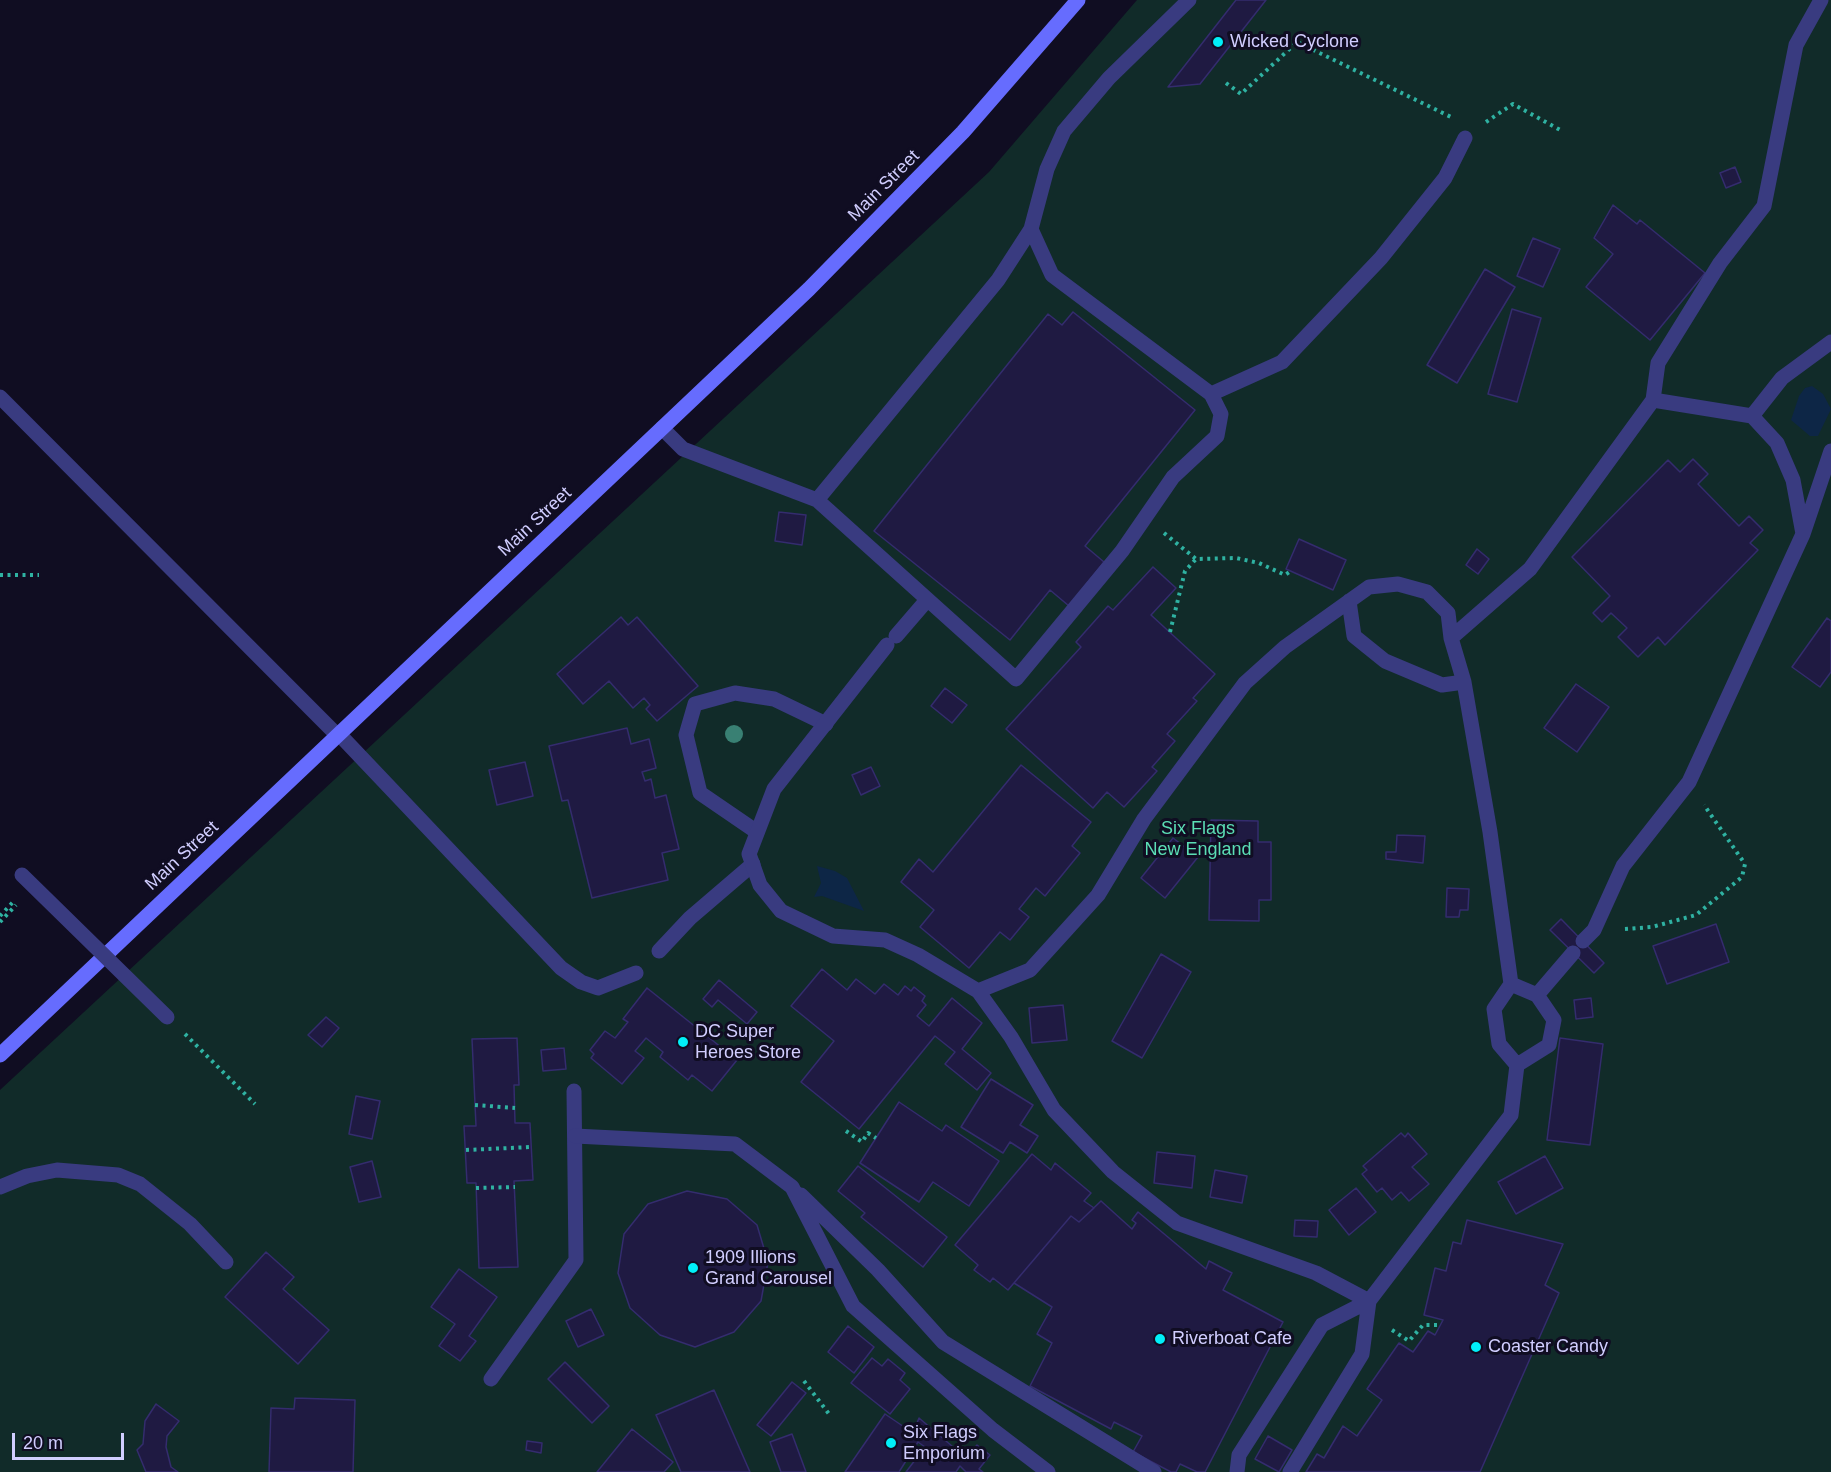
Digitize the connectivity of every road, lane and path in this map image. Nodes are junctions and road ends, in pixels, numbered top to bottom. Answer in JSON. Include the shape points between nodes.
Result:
{"nodes":[{"id":1,"x":1078,"y":0,"type":"edge"},
{"id":2,"x":1190,"y":0,"type":"edge"},
{"id":3,"x":1821,"y":0,"type":"edge"},
{"id":4,"x":1226,"y":83,"type":"dead end"},
{"id":5,"x":1456,"y":119,"type":"dead end"},
{"id":6,"x":1563,"y":131,"type":"dead end"},
{"id":7,"x":1471,"y":134,"type":"joint"},
{"id":8,"x":1031,"y":230,"type":"junction"},
{"id":9,"x":1829,"y":344,"type":"edge"},
{"id":10,"x":1831,"y":360,"type":"edge"},
{"id":11,"x":1211,"y":394,"type":"junction"},
{"id":12,"x":0,"y":397,"type":"edge"},
{"id":13,"x":1653,"y":400,"type":"junction"},
{"id":14,"x":1752,"y":416,"type":"junction"},
{"id":15,"x":662,"y":428,"type":"junction"},
{"id":16,"x":1831,"y":451,"type":"edge"},
{"id":17,"x":818,"y":501,"type":"junction"},
{"id":18,"x":1163,"y":532,"type":"dead end"},
{"id":19,"x":1803,"y":534,"type":"junction"},
{"id":20,"x":1196,"y":559,"type":"junction"},
{"id":21,"x":1291,"y":571,"type":"dead end"},
{"id":22,"x":0,"y":575,"type":"edge"},
{"id":23,"x":39,"y":575,"type":"dead end"},
{"id":24,"x":927,"y":600,"type":"junction"},
{"id":25,"x":1349,"y":601,"type":"junction"},
{"id":26,"x":1170,"y":632,"type":"dead end"},
{"id":27,"x":1451,"y":638,"type":"junction"},
{"id":28,"x":1464,"y":681,"type":"junction"},
{"id":29,"x":826,"y":724,"type":"junction"},
{"id":30,"x":338,"y":735,"type":"junction"},
{"id":31,"x":1689,"y":782,"type":"junction"},
{"id":32,"x":758,"y":832,"type":"junction"},
{"id":33,"x":753,"y":864,"type":"junction"},
{"id":34,"x":22,"y":875,"type":"dead end"},
{"id":35,"x":1583,"y":941,"type":"junction"},
{"id":36,"x":659,"y":951,"type":"dead end"},
{"id":37,"x":636,"y":973,"type":"dead end"},
{"id":38,"x":1511,"y":984,"type":"junction"},
{"id":39,"x":978,"y":990,"type":"junction"},
{"id":40,"x":1538,"y":994,"type":"junction"},
{"id":41,"x":167,"y":1017,"type":"joint"},
{"id":42,"x":0,"y":1055,"type":"edge"},
{"id":43,"x":1517,"y":1065,"type":"junction"},
{"id":44,"x":574,"y":1091,"type":"dead end"},
{"id":45,"x":255,"y":1104,"type":"dead end"},
{"id":46,"x":475,"y":1105,"type":"dead end"},
{"id":47,"x":515,"y":1108,"type":"dead end"},
{"id":48,"x":846,"y":1131,"type":"dead end"},
{"id":49,"x":575,"y":1136,"type":"junction"},
{"id":50,"x":876,"y":1138,"type":"dead end"},
{"id":51,"x":531,"y":1147,"type":"dead end"},
{"id":52,"x":466,"y":1150,"type":"dead end"},
{"id":53,"x":0,"y":1187,"type":"edge"},
{"id":54,"x":515,"y":1187,"type":"dead end"},
{"id":55,"x":792,"y":1187,"type":"junction"},
{"id":56,"x":476,"y":1188,"type":"dead end"},
{"id":57,"x":226,"y":1262,"type":"dead end"},
{"id":58,"x":1369,"y":1301,"type":"junction"},
{"id":59,"x":1440,"y":1325,"type":"dead end"},
{"id":60,"x":1392,"y":1329,"type":"dead end"},
{"id":61,"x":491,"y":1379,"type":"dead end"},
{"id":62,"x":804,"y":1381,"type":"dead end"},
{"id":63,"x":829,"y":1414,"type":"dead end"},
{"id":64,"x":1047,"y":1472,"type":"edge"},
{"id":65,"x":1154,"y":1472,"type":"edge"},
{"id":66,"x":1237,"y":1472,"type":"edge"},
{"id":67,"x":1290,"y":1472,"type":"edge"}],
"edges":[{"from":1,"to":15,"type":"main road","name":"Main Street","via":[[912,186]]},
{"from":2,"to":8,"type":"street","via":[[1109,78],[1064,131],[1047,169]]},
{"from":3,"to":13,"type":"street","via":[[1796,45],[1764,206],[1720,263],[1658,363]]},
{"from":4,"to":5,"type":"path","via":[[1241,94],[1297,42]]},
{"from":6,"to":7,"type":"path","via":[[1513,104]]},
{"from":7,"to":11,"type":"street","via":[[1445,178],[1381,258],[1282,362]]},
{"from":8,"to":11,"type":"street","via":[[1052,275]]},
{"from":8,"to":17,"type":"street","via":[[998,280]]},
{"from":9,"to":10,"type":"street"},
{"from":9,"to":14,"type":"street","via":[[1782,378]]},
{"from":11,"to":24,"type":"street","via":[[1221,414],[1217,436],[1173,477],[1122,551],[1016,680]]},
{"from":12,"to":30,"type":"street"},
{"from":13,"to":14,"type":"street"},
{"from":13,"to":27,"type":"street","via":[[1530,568]]},
{"from":14,"to":19,"type":"street","via":[[1777,443],[1793,480]]},
{"from":15,"to":17,"type":"street","via":[[683,449]]},
{"from":15,"to":30,"type":"main road","name":"Main Street"},
{"from":16,"to":19,"type":"street"},
{"from":17,"to":24,"type":"street"},
{"from":18,"to":20,"type":"path"},
{"from":19,"to":31,"type":"street"},
{"from":20,"to":21,"type":"path","via":[[1236,558],[1285,575]]},
{"from":20,"to":26,"type":"path","via":[[1185,571]]},
{"from":22,"to":23,"type":"path"},
{"from":24,"to":29,"type":"street"},
{"from":25,"to":27,"type":"street","via":[[1369,587],[1398,584],[1427,592],[1448,613]]},
{"from":25,"to":28,"type":"street","via":[[1354,636],[1385,661],[1442,685]]},
{"from":25,"to":39,"type":"street","via":[[1285,647],[1245,683],[1144,819],[1098,895],[1030,970]]},
{"from":27,"to":28,"type":"street"},
{"from":28,"to":38,"type":"street"},
{"from":29,"to":32,"type":"street","via":[[774,789]]},
{"from":29,"to":32,"type":"street","via":[[774,699],[735,693],[695,704],[686,735],[700,793]]},
{"from":30,"to":37,"type":"street","via":[[561,968],[598,988]]},
{"from":30,"to":42,"type":"main road","name":"Main Street"},
{"from":31,"to":35,"type":"street","via":[[1623,866]]},
{"from":31,"to":35,"type":"path","via":[[1744,864],[1742,877],[1696,915]]},
{"from":32,"to":33,"type":"street","via":[[749,854]]},
{"from":33,"to":36,"type":"street","via":[[690,918]]},
{"from":33,"to":39,"type":"street","via":[[760,885],[781,911],[832,936],[885,940]]},
{"from":34,"to":41,"type":"street","bridge":true},
{"from":35,"to":40,"type":"street"},
{"from":38,"to":40,"type":"street"},
{"from":38,"to":43,"type":"street","via":[[1494,1009],[1499,1044]]},
{"from":39,"to":58,"type":"street","via":[[1011,1036],[1054,1110],[1113,1172],[1177,1223],[1316,1273]]},
{"from":40,"to":43,"type":"street","via":[[1554,1020],[1549,1045]]},
{"from":41,"to":45,"type":"path"},
{"from":43,"to":58,"type":"street","via":[[1511,1115]]},
{"from":44,"to":49,"type":"street"},
{"from":46,"to":47,"type":"path"},
{"from":48,"to":50,"type":"path","via":[[862,1142],[868,1133]]},
{"from":49,"to":55,"type":"street","via":[[735,1144]]},
{"from":49,"to":61,"type":"street","via":[[576,1260]]},
{"from":51,"to":52,"type":"path"},
{"from":53,"to":57,"type":"street","via":[[57,1170],[118,1175],[148,1191],[190,1224]]},
{"from":54,"to":56,"type":"path"},
{"from":55,"to":64,"type":"street","via":[[853,1306],[993,1430]]},
{"from":55,"to":65,"type":"street","via":[[878,1269],[942,1342]]},
{"from":58,"to":66,"type":"street","via":[[1322,1325],[1239,1455]]},
{"from":58,"to":67,"type":"street","via":[[1362,1354]]},
{"from":59,"to":60,"type":"path","via":[[1423,1325],[1409,1341]]},
{"from":62,"to":63,"type":"path"}]}
